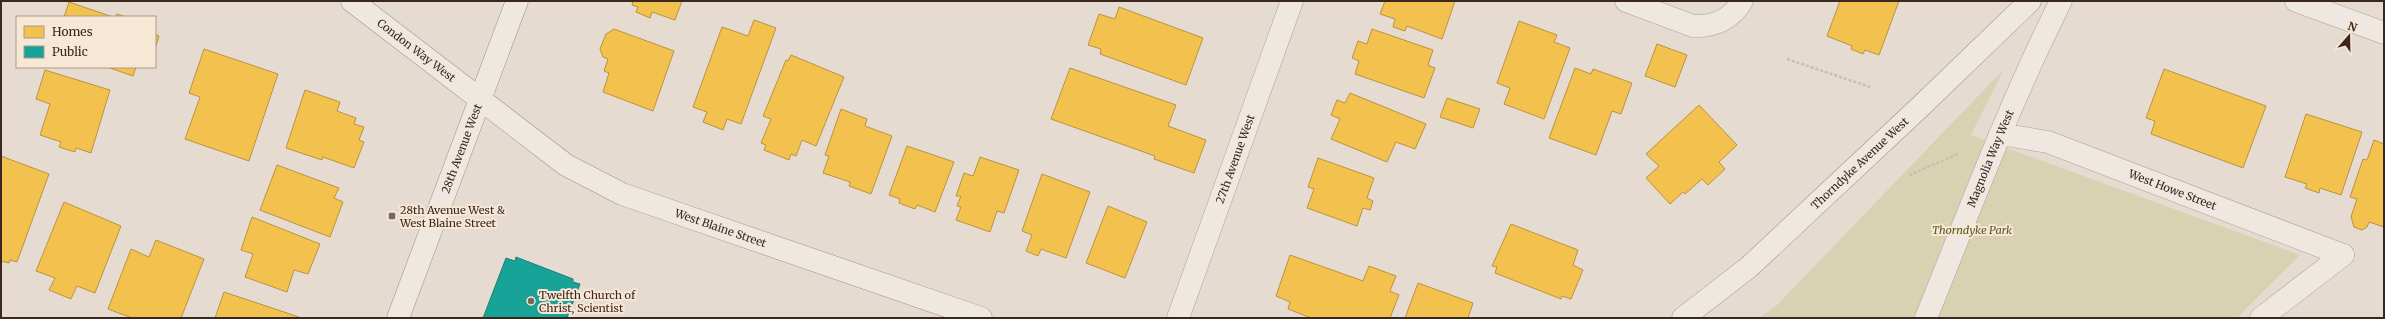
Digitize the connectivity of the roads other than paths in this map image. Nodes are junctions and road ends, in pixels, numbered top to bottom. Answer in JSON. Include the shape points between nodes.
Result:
{"nodes":[{"id":1,"x":352,"y":1,"type":"edge"},
{"id":2,"x":517,"y":1,"type":"edge"},
{"id":3,"x":1292,"y":1,"type":"edge"},
{"id":4,"x":1626,"y":1,"type":"edge"},
{"id":5,"x":2030,"y":1,"type":"edge"},
{"id":6,"x":2061,"y":1,"type":"edge"},
{"id":7,"x":2296,"y":1,"type":"edge"},
{"id":8,"x":1736,"y":8,"type":"edge"},
{"id":9,"x":2384,"y":33,"type":"edge"},
{"id":10,"x":480,"y":100,"type":"junction"},
{"id":11,"x":2000,"y":134,"type":"junction"},
{"id":12,"x":398,"y":318,"type":"edge"},
{"id":13,"x":981,"y":318,"type":"edge"},
{"id":14,"x":1178,"y":318,"type":"edge"},
{"id":15,"x":1683,"y":318,"type":"edge"},
{"id":16,"x":1926,"y":318,"type":"edge"},
{"id":17,"x":2261,"y":318,"type":"edge"}],
"edges":[{"from":1,"to":10,"type":"street","name":"Condon Way West"},
{"from":2,"to":10,"type":"street","name":"28th Avenue West"},
{"from":3,"to":14,"type":"street","name":"27th Avenue West"},
{"from":4,"to":8,"type":"street","via":[[1694,26],[1710,26]]},
{"from":5,"to":15,"type":"street","name":"Thorndyke Avenue West","via":[[1749,267]]},
{"from":6,"to":11,"type":"street","name":"Magnolia Way West","via":[[2038,46]]},
{"from":7,"to":9,"type":"street"},
{"from":10,"to":12,"type":"street","name":"28th Avenue West"},
{"from":10,"to":13,"type":"street","name":"West Blaine Street","via":[[566,165],[622,194]]},
{"from":11,"to":16,"type":"street","name":"Magnolia Way West"},
{"from":11,"to":17,"type":"street","name":"West Howe Street","via":[[2048,142],[2343,254]]}]}
